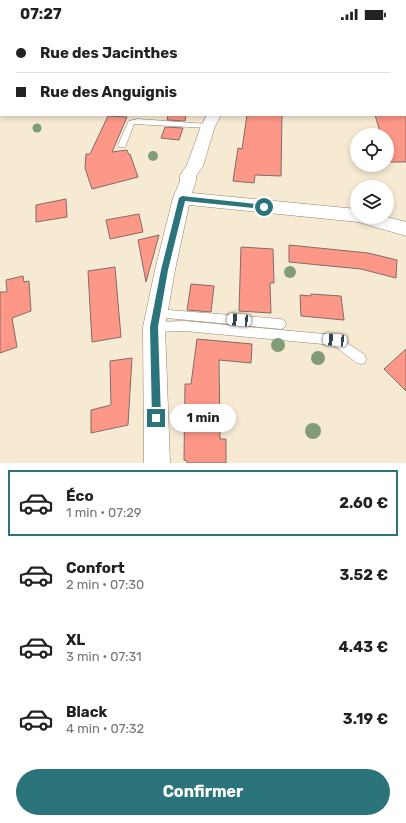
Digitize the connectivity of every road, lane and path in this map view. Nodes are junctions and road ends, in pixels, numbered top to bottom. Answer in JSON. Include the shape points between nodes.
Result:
{"nodes":[{"id":1,"x":211,"y":120,"type":"edge"},
{"id":2,"x":122,"y":145,"type":"dead end"},
{"id":3,"x":182,"y":198,"type":"junction"},
{"id":4,"x":350,"y":215,"type":"edge"},
{"id":5,"x":390,"y":224,"type":"edge"},
{"id":6,"x":406,"y":228,"type":"edge"},
{"id":7,"x":155,"y":320,"type":"junction"},
{"id":8,"x":281,"y":324,"type":"dead end"},
{"id":9,"x":361,"y":359,"type":"dead end"},
{"id":10,"x":157,"y":463,"type":"edge"}],
"edges":[{"from":1,"to":2,"type":"lane","via":[[131,122]]},
{"from":1,"to":3,"type":"street","via":[[195,166],[188,175]]},
{"from":3,"to":4,"type":"street"},
{"from":3,"to":7,"type":"street"},
{"from":5,"to":6,"type":"street"},
{"from":7,"to":8,"type":"lane"},
{"from":7,"to":9,"type":"lane","via":[[185,326],[335,340]]},
{"from":7,"to":10,"type":"street"}]}
